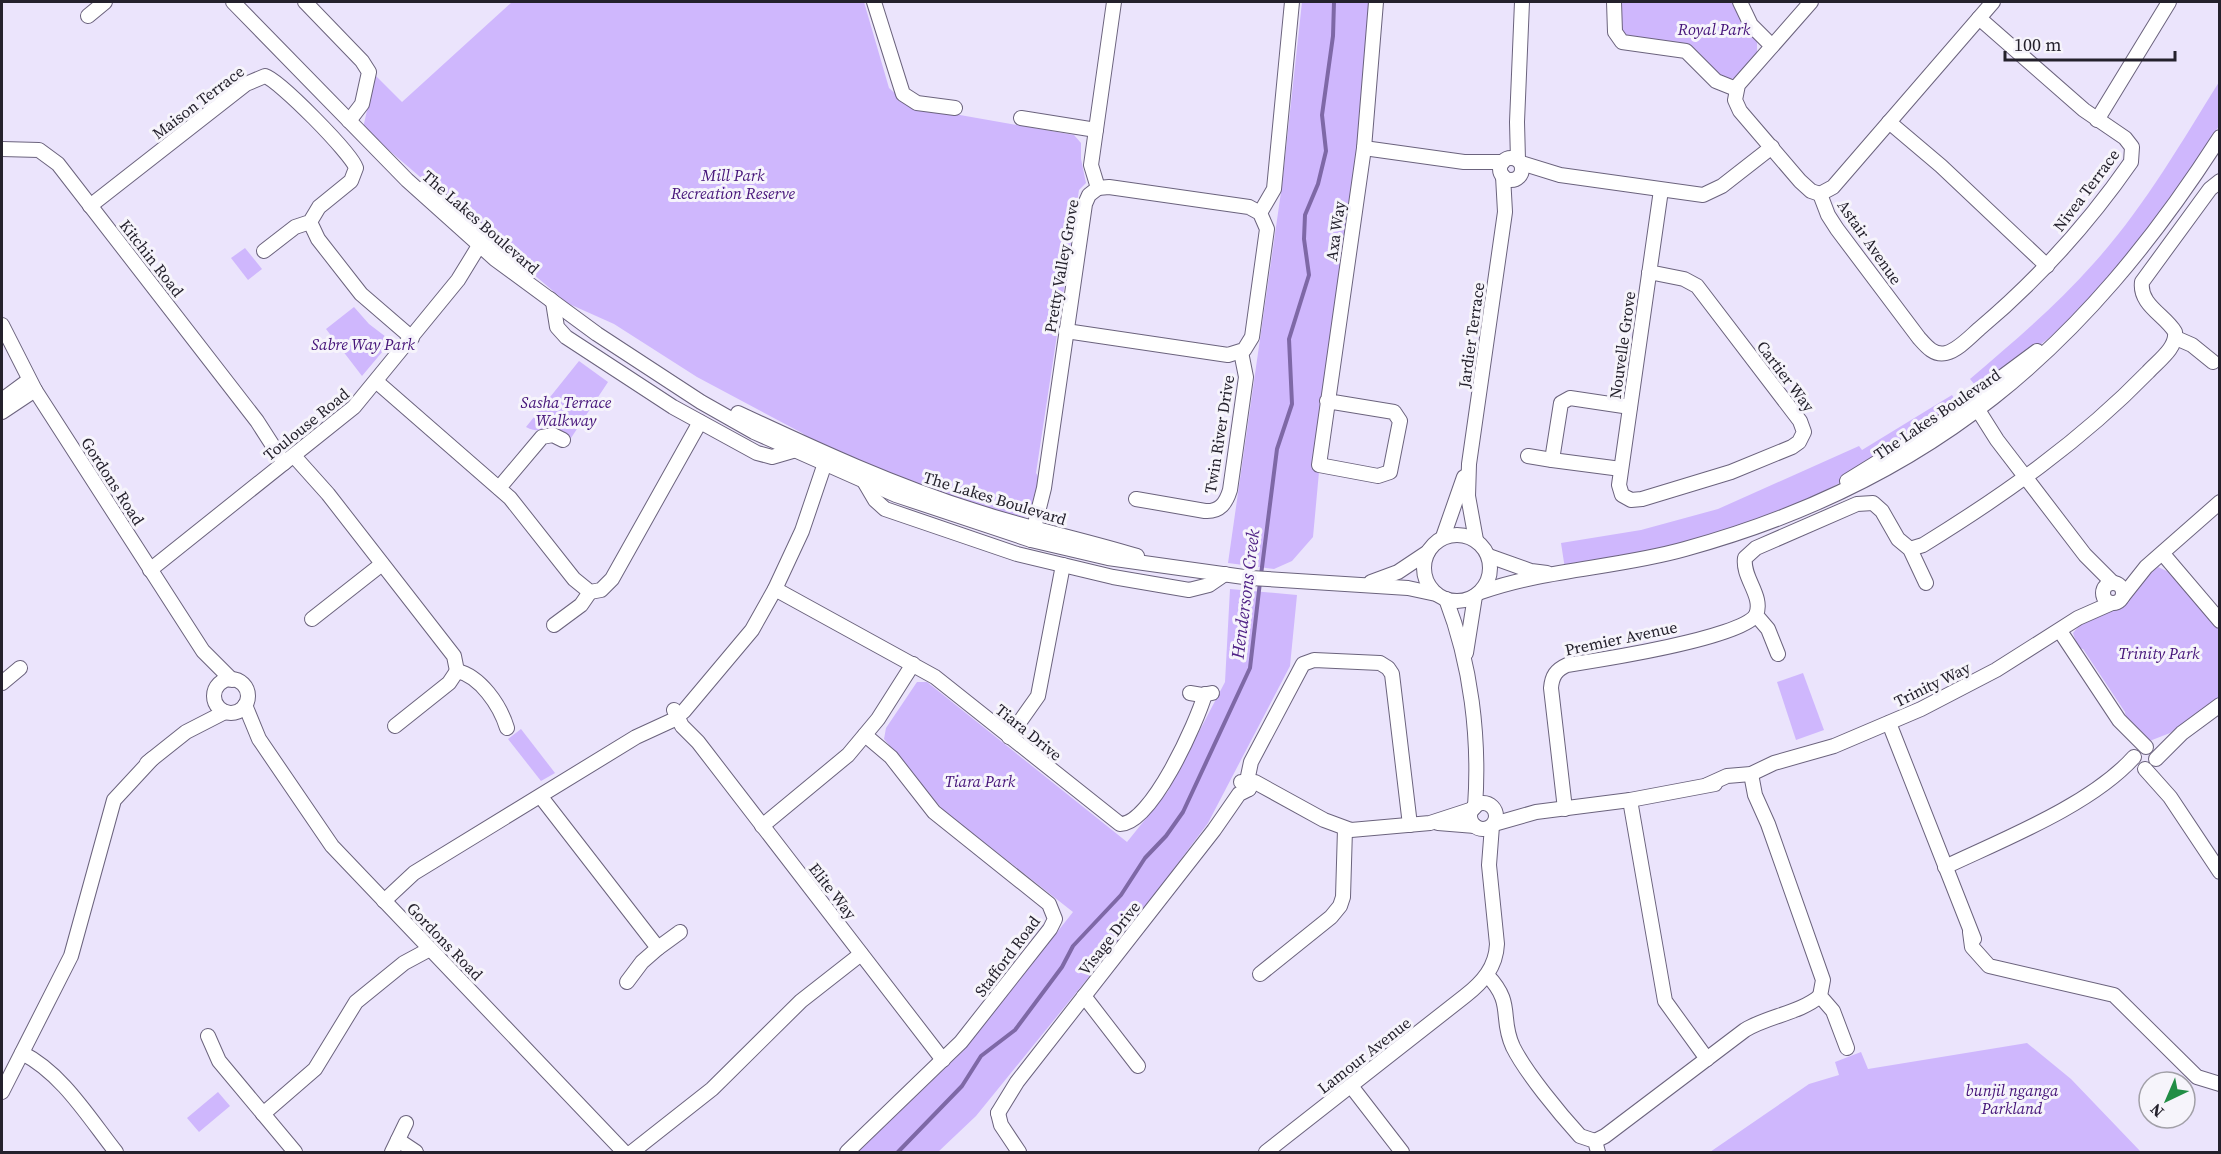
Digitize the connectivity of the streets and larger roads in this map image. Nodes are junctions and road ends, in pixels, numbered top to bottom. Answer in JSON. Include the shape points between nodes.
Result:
{"nodes":[{"id":1,"x":105,"y":2,"type":"edge"},
{"id":2,"x":233,"y":2,"type":"edge"},
{"id":3,"x":305,"y":2,"type":"edge"},
{"id":4,"x":874,"y":2,"type":"edge"},
{"id":5,"x":1114,"y":2,"type":"edge"},
{"id":6,"x":1292,"y":2,"type":"edge"},
{"id":7,"x":1376,"y":2,"type":"edge"},
{"id":8,"x":1522,"y":2,"type":"edge"},
{"id":9,"x":1614,"y":2,"type":"edge"},
{"id":10,"x":1740,"y":2,"type":"edge"},
{"id":11,"x":1810,"y":2,"type":"edge"},
{"id":12,"x":1993,"y":2,"type":"edge"},
{"id":13,"x":2169,"y":2,"type":"edge"},
{"id":14,"x":88,"y":16,"type":"dead end"},
{"id":15,"x":1979,"y":18,"type":"junction"},
{"id":16,"x":1772,"y":46,"type":"junction"},
{"id":17,"x":1736,"y":89,"type":"junction"},
{"id":18,"x":955,"y":108,"type":"dead end"},
{"id":19,"x":1022,"y":118,"type":"dead end"},
{"id":20,"x":2097,"y":120,"type":"junction"},
{"id":21,"x":349,"y":121,"type":"junction"},
{"id":22,"x":1889,"y":122,"type":"junction"},
{"id":23,"x":1096,"y":130,"type":"junction"},
{"id":24,"x":2220,"y":137,"type":"edge"},
{"id":25,"x":1772,"y":147,"type":"junction"},
{"id":26,"x":1364,"y":148,"type":"junction"},
{"id":27,"x":2,"y":149,"type":"edge"},
{"id":28,"x":1511,"y":169,"type":"junction"},
{"id":29,"x":2220,"y":181,"type":"edge"},
{"id":30,"x":1098,"y":188,"type":"junction"},
{"id":31,"x":1661,"y":190,"type":"junction"},
{"id":32,"x":1820,"y":194,"type":"junction"},
{"id":33,"x":90,"y":206,"type":"junction"},
{"id":34,"x":1260,"y":213,"type":"junction"},
{"id":35,"x":310,"y":222,"type":"junction"},
{"id":36,"x":485,"y":246,"type":"junction"},
{"id":37,"x":264,"y":251,"type":"dead end"},
{"id":38,"x":2047,"y":266,"type":"junction"},
{"id":39,"x":1649,"y":272,"type":"junction"},
{"id":40,"x":553,"y":302,"type":"junction"},
{"id":41,"x":2,"y":325,"type":"edge"},
{"id":42,"x":1066,"y":331,"type":"junction"},
{"id":43,"x":412,"y":338,"type":"junction"},
{"id":44,"x":2176,"y":338,"type":"junction"},
{"id":45,"x":1241,"y":352,"type":"junction"},
{"id":46,"x":1935,"y":352,"type":"joint"},
{"id":47,"x":2213,"y":362,"type":"dead end"},
{"id":48,"x":377,"y":382,"type":"junction"},
{"id":49,"x":32,"y":385,"type":"junction"},
{"id":50,"x":2,"y":400,"type":"edge"},
{"id":51,"x":1327,"y":401,"type":"junction"},
{"id":52,"x":1630,"y":407,"type":"junction"},
{"id":53,"x":1972,"y":408,"type":"junction"},
{"id":54,"x":2,"y":412,"type":"edge"},
{"id":55,"x":700,"y":422,"type":"junction"},
{"id":56,"x":563,"y":440,"type":"dead end"},
{"id":57,"x":797,"y":447,"type":"junction"},
{"id":58,"x":1528,"y":456,"type":"dead end"},
{"id":59,"x":293,"y":457,"type":"junction"},
{"id":60,"x":1552,"y":460,"type":"junction"},
{"id":61,"x":831,"y":464,"type":"junction"},
{"id":62,"x":1469,"y":464,"type":"junction"},
{"id":63,"x":1621,"y":469,"type":"junction"},
{"id":64,"x":2026,"y":479,"type":"junction"},
{"id":65,"x":865,"y":483,"type":"junction"},
{"id":66,"x":499,"y":488,"type":"junction"},
{"id":67,"x":1136,"y":499,"type":"dead end"},
{"id":68,"x":1629,"y":499,"type":"joint"},
{"id":69,"x":2220,"y":502,"type":"edge"},
{"id":70,"x":1032,"y":534,"type":"junction"},
{"id":71,"x":1443,"y":537,"type":"junction"},
{"id":72,"x":1476,"y":540,"type":"junction"},
{"id":73,"x":1910,"y":549,"type":"junction"},
{"id":74,"x":1428,"y":552,"type":"junction"},
{"id":75,"x":2163,"y":554,"type":"junction"},
{"id":76,"x":1489,"y":556,"type":"junction"},
{"id":77,"x":382,"y":564,"type":"junction"},
{"id":78,"x":1063,"y":565,"type":"junction"},
{"id":79,"x":150,"y":570,"type":"junction"},
{"id":80,"x":1225,"y":574,"type":"junction"},
{"id":81,"x":1562,"y":574,"type":"junction"},
{"id":82,"x":1926,"y":583,"type":"dead end"},
{"id":83,"x":1363,"y":585,"type":"junction"},
{"id":84,"x":775,"y":589,"type":"junction"},
{"id":85,"x":590,"y":592,"type":"junction"},
{"id":86,"x":2112,"y":592,"type":"junction"},
{"id":87,"x":1478,"y":594,"type":"junction"},
{"id":88,"x":1441,"y":597,"type":"junction"},
{"id":89,"x":1756,"y":615,"type":"junction"},
{"id":90,"x":312,"y":620,"type":"dead end"},
{"id":91,"x":2220,"y":621,"type":"edge"},
{"id":92,"x":554,"y":625,"type":"dead end"},
{"id":93,"x":2060,"y":631,"type":"junction"},
{"id":94,"x":203,"y":651,"type":"junction"},
{"id":95,"x":1778,"y":654,"type":"dead end"},
{"id":96,"x":1466,"y":659,"type":"junction"},
{"id":97,"x":913,"y":664,"type":"junction"},
{"id":98,"x":20,"y":668,"type":"dead end"},
{"id":99,"x":457,"y":671,"type":"junction"},
{"id":100,"x":232,"y":680,"type":"junction"},
{"id":101,"x":2,"y":684,"type":"edge"},
{"id":102,"x":215,"y":693,"type":"junction"},
{"id":103,"x":1190,"y":693,"type":"dead end"},
{"id":104,"x":245,"y":705,"type":"junction"},
{"id":105,"x":2220,"y":705,"type":"edge"},
{"id":106,"x":229,"y":712,"type":"junction"},
{"id":107,"x":677,"y":714,"type":"junction"},
{"id":108,"x":1889,"y":723,"type":"junction"},
{"id":109,"x":395,"y":726,"type":"dead end"},
{"id":110,"x":507,"y":728,"type":"dead end"},
{"id":111,"x":186,"y":732,"type":"junction"},
{"id":112,"x":2182,"y":733,"type":"junction"},
{"id":113,"x":865,"y":735,"type":"junction"},
{"id":114,"x":1009,"y":737,"type":"junction"},
{"id":115,"x":260,"y":739,"type":"junction"},
{"id":116,"x":2140,"y":751,"type":"junction"},
{"id":117,"x":2150,"y":765,"type":"junction"},
{"id":118,"x":1478,"y":767,"type":"junction"},
{"id":119,"x":1752,"y":780,"type":"junction"},
{"id":120,"x":2104,"y":784,"type":"junction"},
{"id":121,"x":1248,"y":785,"type":"junction"},
{"id":122,"x":541,"y":797,"type":"junction"},
{"id":123,"x":1630,"y":801,"type":"junction"},
{"id":124,"x":1491,"y":807,"type":"junction"},
{"id":125,"x":1474,"y":808,"type":"junction"},
{"id":126,"x":1565,"y":809,"type":"junction"},
{"id":127,"x":1536,"y":812,"type":"junction"},
{"id":128,"x":1430,"y":823,"type":"junction"},
{"id":129,"x":1410,"y":825,"type":"junction"},
{"id":130,"x":1493,"y":825,"type":"junction"},
{"id":131,"x":762,"y":826,"type":"junction"},
{"id":132,"x":1476,"y":827,"type":"junction"},
{"id":133,"x":1345,"y":829,"type":"junction"},
{"id":134,"x":1489,"y":866,"type":"junction"},
{"id":135,"x":1945,"y":867,"type":"junction"},
{"id":136,"x":2219,"y":871,"type":"edge"},
{"id":137,"x":380,"y":898,"type":"junction"},
{"id":138,"x":680,"y":932,"type":"dead end"},
{"id":139,"x":427,"y":945,"type":"junction"},
{"id":140,"x":658,"y":948,"type":"junction"},
{"id":141,"x":861,"y":954,"type":"junction"},
{"id":142,"x":1260,"y":974,"type":"dead end"},
{"id":143,"x":1484,"y":978,"type":"junction"},
{"id":144,"x":627,"y":982,"type":"dead end"},
{"id":145,"x":1084,"y":996,"type":"junction"},
{"id":146,"x":1820,"y":996,"type":"junction"},
{"id":147,"x":208,"y":1036,"type":"dead end"},
{"id":148,"x":1847,"y":1048,"type":"dead end"},
{"id":149,"x":22,"y":1053,"type":"junction"},
{"id":150,"x":1707,"y":1059,"type":"junction"},
{"id":151,"x":943,"y":1060,"type":"junction"},
{"id":152,"x":1138,"y":1066,"type":"dead end"},
{"id":153,"x":2220,"y":1084,"type":"edge"},
{"id":154,"x":1351,"y":1086,"type":"junction"},
{"id":155,"x":2,"y":1092,"type":"edge"},
{"id":156,"x":263,"y":1114,"type":"junction"},
{"id":157,"x":406,"y":1123,"type":"dead end"},
{"id":158,"x":395,"y":1146,"type":"edge"},
{"id":159,"x":1597,"y":1147,"type":"edge"},
{"id":160,"x":1015,"y":1148,"type":"edge"},
{"id":161,"x":116,"y":1152,"type":"edge"},
{"id":162,"x":295,"y":1152,"type":"edge"},
{"id":163,"x":416,"y":1152,"type":"edge"},
{"id":164,"x":624,"y":1152,"type":"edge"},
{"id":165,"x":632,"y":1152,"type":"edge"},
{"id":166,"x":847,"y":1152,"type":"edge"},
{"id":167,"x":1266,"y":1152,"type":"edge"},
{"id":168,"x":1402,"y":1152,"type":"edge"}],
"edges":[{"from":1,"to":14,"type":"street"},
{"from":2,"to":21,"type":"street","name":"The Lakes Boulevard"},
{"from":3,"to":21,"type":"street","via":[[369,72],[362,104]]},
{"from":4,"to":18,"type":"street","via":[[903,94],[917,102]]},
{"from":5,"to":23,"type":"street","name":"Pretty Valley Grove"},
{"from":6,"to":34,"type":"street","via":[[1274,189]]},
{"from":7,"to":26,"type":"street","name":"Axa Way"},
{"from":8,"to":28,"type":"street","name":"Jardier Terrace"},
{"from":9,"to":17,"type":"street","via":[[1615,32],[1622,42],[1686,51],[1716,81]]},
{"from":10,"to":16,"type":"street","via":[[1751,25]]},
{"from":11,"to":16,"type":"street"},
{"from":12,"to":15,"type":"street"},
{"from":13,"to":20,"type":"street"},
{"from":15,"to":20,"type":"street","name":"Nivea Terrace"},
{"from":15,"to":22,"type":"street"},
{"from":16,"to":17,"type":"street"},
{"from":17,"to":25,"type":"street","name":"Astair Avenue","via":[[1735,100],[1740,110]]},
{"from":19,"to":23,"type":"street"},
{"from":20,"to":38,"type":"street","name":"Nivea Terrace","via":[[2128,141],[2132,159]]},
{"from":21,"to":36,"type":"street","name":"The Lakes Boulevard","via":[[427,199]]},
{"from":22,"to":32,"type":"street","via":[[1833,187]]},
{"from":22,"to":38,"type":"street"},
{"from":23,"to":30,"type":"street","name":"Pretty Valley Grove","via":[[1091,165]]},
{"from":24,"to":53,"type":"street","name":"The Lakes Boulevard","via":[[2148,242],[2092,305]]},
{"from":25,"to":31,"type":"street","via":[[1708,194]]},
{"from":25,"to":32,"type":"street","name":"Astair Avenue","via":[[1807,188]]},
{"from":26,"to":28,"type":"street"},
{"from":26,"to":51,"type":"street","name":"Axa Way"},
{"from":27,"to":33,"type":"street","name":"Kitchin Road","via":[[30,148],[46,153]]},
{"from":28,"to":31,"type":"street"},
{"from":28,"to":62,"type":"street","name":"Jardier Terrace"},
{"from":29,"to":44,"type":"street","via":[[2210,189],[2142,282],[2145,300],[2168,321]]},
{"from":30,"to":34,"type":"street","via":[[1249,207]]},
{"from":30,"to":42,"type":"street","name":"Pretty Valley Grove","via":[[1085,204]]},
{"from":31,"to":39,"type":"street","name":"Nouvelle Grove"},
{"from":32,"to":46,"type":"street","name":"Astair Avenue","via":[[1837,229],[1919,338]]},
{"from":33,"to":35,"type":"street","name":"Maison Terrace","via":[[246,84],[265,76],[281,87],[354,163],[356,173],[351,182],[319,207]]},
{"from":33,"to":59,"type":"street","name":"Kitchin Road","via":[[257,421]]},
{"from":34,"to":45,"type":"street","name":"Twin River Drive","via":[[1267,229],[1252,337]]},
{"from":35,"to":37,"type":"street","name":"Maison Terrace","via":[[295,227]]},
{"from":35,"to":43,"type":"street","via":[[361,294]]},
{"from":36,"to":40,"type":"street","name":"The Lakes Boulevard"},
{"from":36,"to":43,"type":"street","name":"Toulouse Road","via":[[473,268],[458,280]]},
{"from":38,"to":46,"type":"street","name":"Nivea Terrace","via":[[1957,347],[1946,353]]},
{"from":39,"to":52,"type":"street","name":"Nouvelle Grove"},
{"from":39,"to":68,"type":"street","name":"Cartier Way","via":[[1698,286],[1800,421],[1804,432],[1792,447],[1731,472],[1653,496]]},
{"from":40,"to":55,"type":"street","via":[[557,327],[566,337]]},
{"from":40,"to":57,"type":"street","name":"The Lakes Boulevard","via":[[671,382]]},
{"from":41,"to":49,"type":"street","name":"Gordons Road"},
{"from":42,"to":45,"type":"street","via":[[1228,355]]},
{"from":42,"to":70,"type":"street","name":"Pretty Valley Grove","via":[[1044,488]]},
{"from":43,"to":48,"type":"street","name":"Toulouse Road"},
{"from":44,"to":47,"type":"street"},
{"from":44,"to":64,"type":"street","via":[[2172,347],[2127,393]]},
{"from":45,"to":67,"type":"street","name":"Twin River Drive","via":[[1246,377],[1225,503],[1216,510],[1205,511]]},
{"from":48,"to":59,"type":"street","name":"Toulouse Road","via":[[354,407]]},
{"from":48,"to":66,"type":"street"},
{"from":49,"to":50,"type":"street"},
{"from":49,"to":54,"type":"street"},
{"from":49,"to":79,"type":"street","name":"Gordons Road"},
{"from":51,"to":51,"type":"street","name":"Axa Way","via":[[1319,465],[1387,475],[1392,470],[1400,421],[1390,410]]},
{"from":52,"to":60,"type":"street","via":[[1564,400],[1558,411]]},
{"from":52,"to":63,"type":"street","name":"Nouvelle Grove"},
{"from":53,"to":64,"type":"street"},
{"from":53,"to":81,"type":"street","name":"The Lakes Boulevard","via":[[1780,518],[1685,549]]},
{"from":55,"to":57,"type":"street","via":[[765,456],[780,456]]},
{"from":55,"to":85,"type":"street","via":[[612,579],[601,590]]},
{"from":56,"to":66,"type":"street","via":[[553,435],[542,438]]},
{"from":57,"to":61,"type":"street","name":"The Lakes Boulevard"},
{"from":58,"to":60,"type":"street"},
{"from":59,"to":77,"type":"street","name":"Kitchin Road","via":[[328,494]]},
{"from":59,"to":79,"type":"street","name":"Toulouse Road"},
{"from":60,"to":63,"type":"street"},
{"from":61,"to":65,"type":"street","name":"The Lakes Boulevard"},
{"from":61,"to":70,"type":"street","name":"The Lakes Boulevard"},
{"from":61,"to":84,"type":"street"},
{"from":62,"to":71,"type":"street","name":"Jardier Terrace"},
{"from":62,"to":72,"type":"street","name":"Jardier Terrace","via":[[1468,496]]},
{"from":63,"to":68,"type":"street","name":"Nouvelle Grove","via":[[1619,489]]},
{"from":64,"to":73,"type":"street","via":[[1923,545]]},
{"from":64,"to":86,"type":"street"},
{"from":65,"to":70,"type":"street","name":"The Lakes Boulevard","via":[[959,518]]},
{"from":65,"to":78,"type":"street","via":[[880,506],[895,514]]},
{"from":66,"to":85,"type":"street","via":[[517,505],[574,579]]},
{"from":69,"to":75,"type":"street","name":"Trinity Way"},
{"from":70,"to":80,"type":"street","name":"The Lakes Boulevard","via":[[1107,558]]},
{"from":71,"to":72,"type":"street","via":[[1460,534]]},
{"from":71,"to":74,"type":"street"},
{"from":72,"to":76,"type":"street"},
{"from":73,"to":82,"type":"street"},
{"from":73,"to":89,"type":"street","via":[[1898,539],[1878,505],[1867,502],[1756,548],[1744,564],[1759,603]]},
{"from":74,"to":83,"type":"street","name":"The Lakes Boulevard","via":[[1398,572]]},
{"from":74,"to":88,"type":"street","via":[[1424,570],[1430,587]]},
{"from":75,"to":86,"type":"street","name":"Trinity Way"},
{"from":75,"to":91,"type":"street"},
{"from":76,"to":81,"type":"street","name":"The Lakes Boulevard","via":[[1531,571]]},
{"from":76,"to":87,"type":"street","via":[[1490,575]]},
{"from":77,"to":90,"type":"street"},
{"from":77,"to":99,"type":"street","name":"Kitchin Road","via":[[454,656]]},
{"from":78,"to":80,"type":"street","via":[[1189,590],[1209,585]]},
{"from":78,"to":114,"type":"street","via":[[1038,696]]},
{"from":79,"to":94,"type":"street","name":"Gordons Road"},
{"from":80,"to":83,"type":"street","name":"The Lakes Boulevard"},
{"from":81,"to":87,"type":"street","name":"The Lakes Boulevard","via":[[1503,584]]},
{"from":83,"to":88,"type":"street","name":"The Lakes Boulevard","via":[[1408,588]]},
{"from":84,"to":97,"type":"street","name":"Tiara Drive"},
{"from":84,"to":107,"type":"street","via":[[752,630]]},
{"from":85,"to":92,"type":"street","via":[[581,605]]},
{"from":86,"to":93,"type":"street","name":"Trinity Way"},
{"from":87,"to":88,"type":"street","via":[[1466,600]]},
{"from":87,"to":96,"type":"street"},
{"from":88,"to":96,"type":"street"},
{"from":89,"to":95,"type":"street","via":[[1768,629]]},
{"from":89,"to":126,"type":"street","name":"Premier Avenue","via":[[1750,623],[1716,634],[1557,670],[1551,688]]},
{"from":93,"to":108,"type":"street","name":"Trinity Way","via":[[1978,680]]},
{"from":93,"to":116,"type":"street"},
{"from":94,"to":100,"type":"street","name":"Gordons Road"},
{"from":94,"to":102,"type":"street","name":"Gordons Road"},
{"from":96,"to":118,"type":"street"},
{"from":97,"to":113,"type":"street"},
{"from":97,"to":114,"type":"street","name":"Tiara Drive","via":[[942,682]]},
{"from":98,"to":101,"type":"street"},
{"from":99,"to":109,"type":"street","via":[[449,683]]},
{"from":99,"to":110,"type":"street","via":[[476,680],[499,709]]},
{"from":100,"to":102,"type":"street","via":[[222,682]]},
{"from":100,"to":104,"type":"street","via":[[244,687],[248,695]]},
{"from":102,"to":106,"type":"street","via":[[217,706]]},
{"from":102,"to":111,"type":"street"},
{"from":103,"to":114,"type":"street","name":"Tiara Drive","via":[[1209,693],[1158,790],[1137,818],[1126,824],[1106,816]]},
{"from":104,"to":106,"type":"street"},
{"from":104,"to":115,"type":"street","name":"Gordons Road"},
{"from":105,"to":112,"type":"street"},
{"from":106,"to":111,"type":"street"},
{"from":106,"to":115,"type":"street","name":"Gordons Road"},
{"from":107,"to":122,"type":"street"},
{"from":107,"to":131,"type":"street","name":"Elite Way"},
{"from":108,"to":119,"type":"street","name":"Trinity Way","via":[[1774,763]]},
{"from":108,"to":135,"type":"street"},
{"from":111,"to":149,"type":"street","via":[[152,759],[114,800],[71,956]]},
{"from":112,"to":116,"type":"street"},
{"from":112,"to":117,"type":"street"},
{"from":113,"to":131,"type":"street","via":[[835,767]]},
{"from":113,"to":151,"type":"street","name":"Stafford Road","via":[[891,758],[934,812],[1054,911],[1050,930],[969,1034]]},
{"from":115,"to":137,"type":"street","name":"Gordons Road","via":[[322,835]]},
{"from":116,"to":117,"type":"street","via":[[2135,763]]},
{"from":116,"to":117,"type":"street","via":[[2153,750]]},
{"from":116,"to":120,"type":"street"},
{"from":117,"to":120,"type":"street"},
{"from":117,"to":136,"type":"street"},
{"from":118,"to":124,"type":"street"},
{"from":118,"to":125,"type":"street"},
{"from":119,"to":123,"type":"street","name":"Trinity Way","via":[[1727,776]]},
{"from":119,"to":146,"type":"street","via":[[1761,793],[1768,824],[1823,980]]},
{"from":120,"to":135,"type":"street"},
{"from":121,"to":129,"type":"street","name":"Visage Drive","via":[[1251,762],[1303,664],[1314,660],[1380,663],[1388,668],[1392,679]]},
{"from":121,"to":133,"type":"street"},
{"from":121,"to":145,"type":"street","name":"Visage Drive"},
{"from":122,"to":137,"type":"street","via":[[398,880]]},
{"from":122,"to":140,"type":"street"},
{"from":123,"to":126,"type":"street","name":"Trinity Way"},
{"from":123,"to":150,"type":"street","via":[[1665,1001]]},
{"from":124,"to":125,"type":"street","via":[[1482,804]]},
{"from":124,"to":127,"type":"street","name":"Trinity Way"},
{"from":124,"to":130,"type":"street","via":[[1496,816]]},
{"from":125,"to":128,"type":"street"},
{"from":125,"to":132,"type":"street","via":[[1471,820]]},
{"from":126,"to":127,"type":"street","name":"Trinity Way"},
{"from":127,"to":130,"type":"street","name":"Trinity Way"},
{"from":128,"to":129,"type":"street"},
{"from":128,"to":132,"type":"street"},
{"from":129,"to":133,"type":"street"},
{"from":130,"to":132,"type":"street","via":[[1485,829]]},
{"from":130,"to":134,"type":"street"},
{"from":131,"to":141,"type":"street","name":"Elite Way"},
{"from":132,"to":134,"type":"street"},
{"from":133,"to":142,"type":"street","via":[[1340,906]]},
{"from":134,"to":143,"type":"street","via":[[1497,944],[1496,957]]},
{"from":135,"to":153,"type":"street","via":[[1970,932],[1988,958],[2012,970],[2114,995],[2197,1077]]},
{"from":137,"to":139,"type":"street","name":"Gordons Road"},
{"from":138,"to":140,"type":"street"},
{"from":139,"to":156,"type":"street","via":[[356,1002],[315,1069]]},
{"from":139,"to":164,"type":"street","name":"Gordons Road"},
{"from":140,"to":144,"type":"street"},
{"from":141,"to":151,"type":"street","name":"Elite Way"},
{"from":141,"to":165,"type":"street","via":[[801,1001],[712,1089]]},
{"from":143,"to":154,"type":"street","name":"Lamour Avenue"},
{"from":143,"to":159,"type":"street","via":[[1504,997],[1510,1039],[1520,1058],[1575,1130]]},
{"from":145,"to":152,"type":"street"},
{"from":145,"to":160,"type":"street","name":"Visage Drive","via":[[994,1113]]},
{"from":146,"to":148,"type":"street","via":[[1833,1011]]},
{"from":146,"to":150,"type":"street","via":[[1754,1024]]},
{"from":147,"to":156,"type":"street","via":[[219,1061]]},
{"from":149,"to":155,"type":"street"},
{"from":149,"to":161,"type":"street","via":[[51,1072]]},
{"from":150,"to":159,"type":"street","via":[[1605,1136]]},
{"from":151,"to":166,"type":"street","name":"Stafford Road"},
{"from":154,"to":167,"type":"street","name":"Lamour Avenue"},
{"from":154,"to":168,"type":"street"},
{"from":156,"to":162,"type":"street"},
{"from":157,"to":158,"type":"street"},
{"from":158,"to":163,"type":"street"}]}
